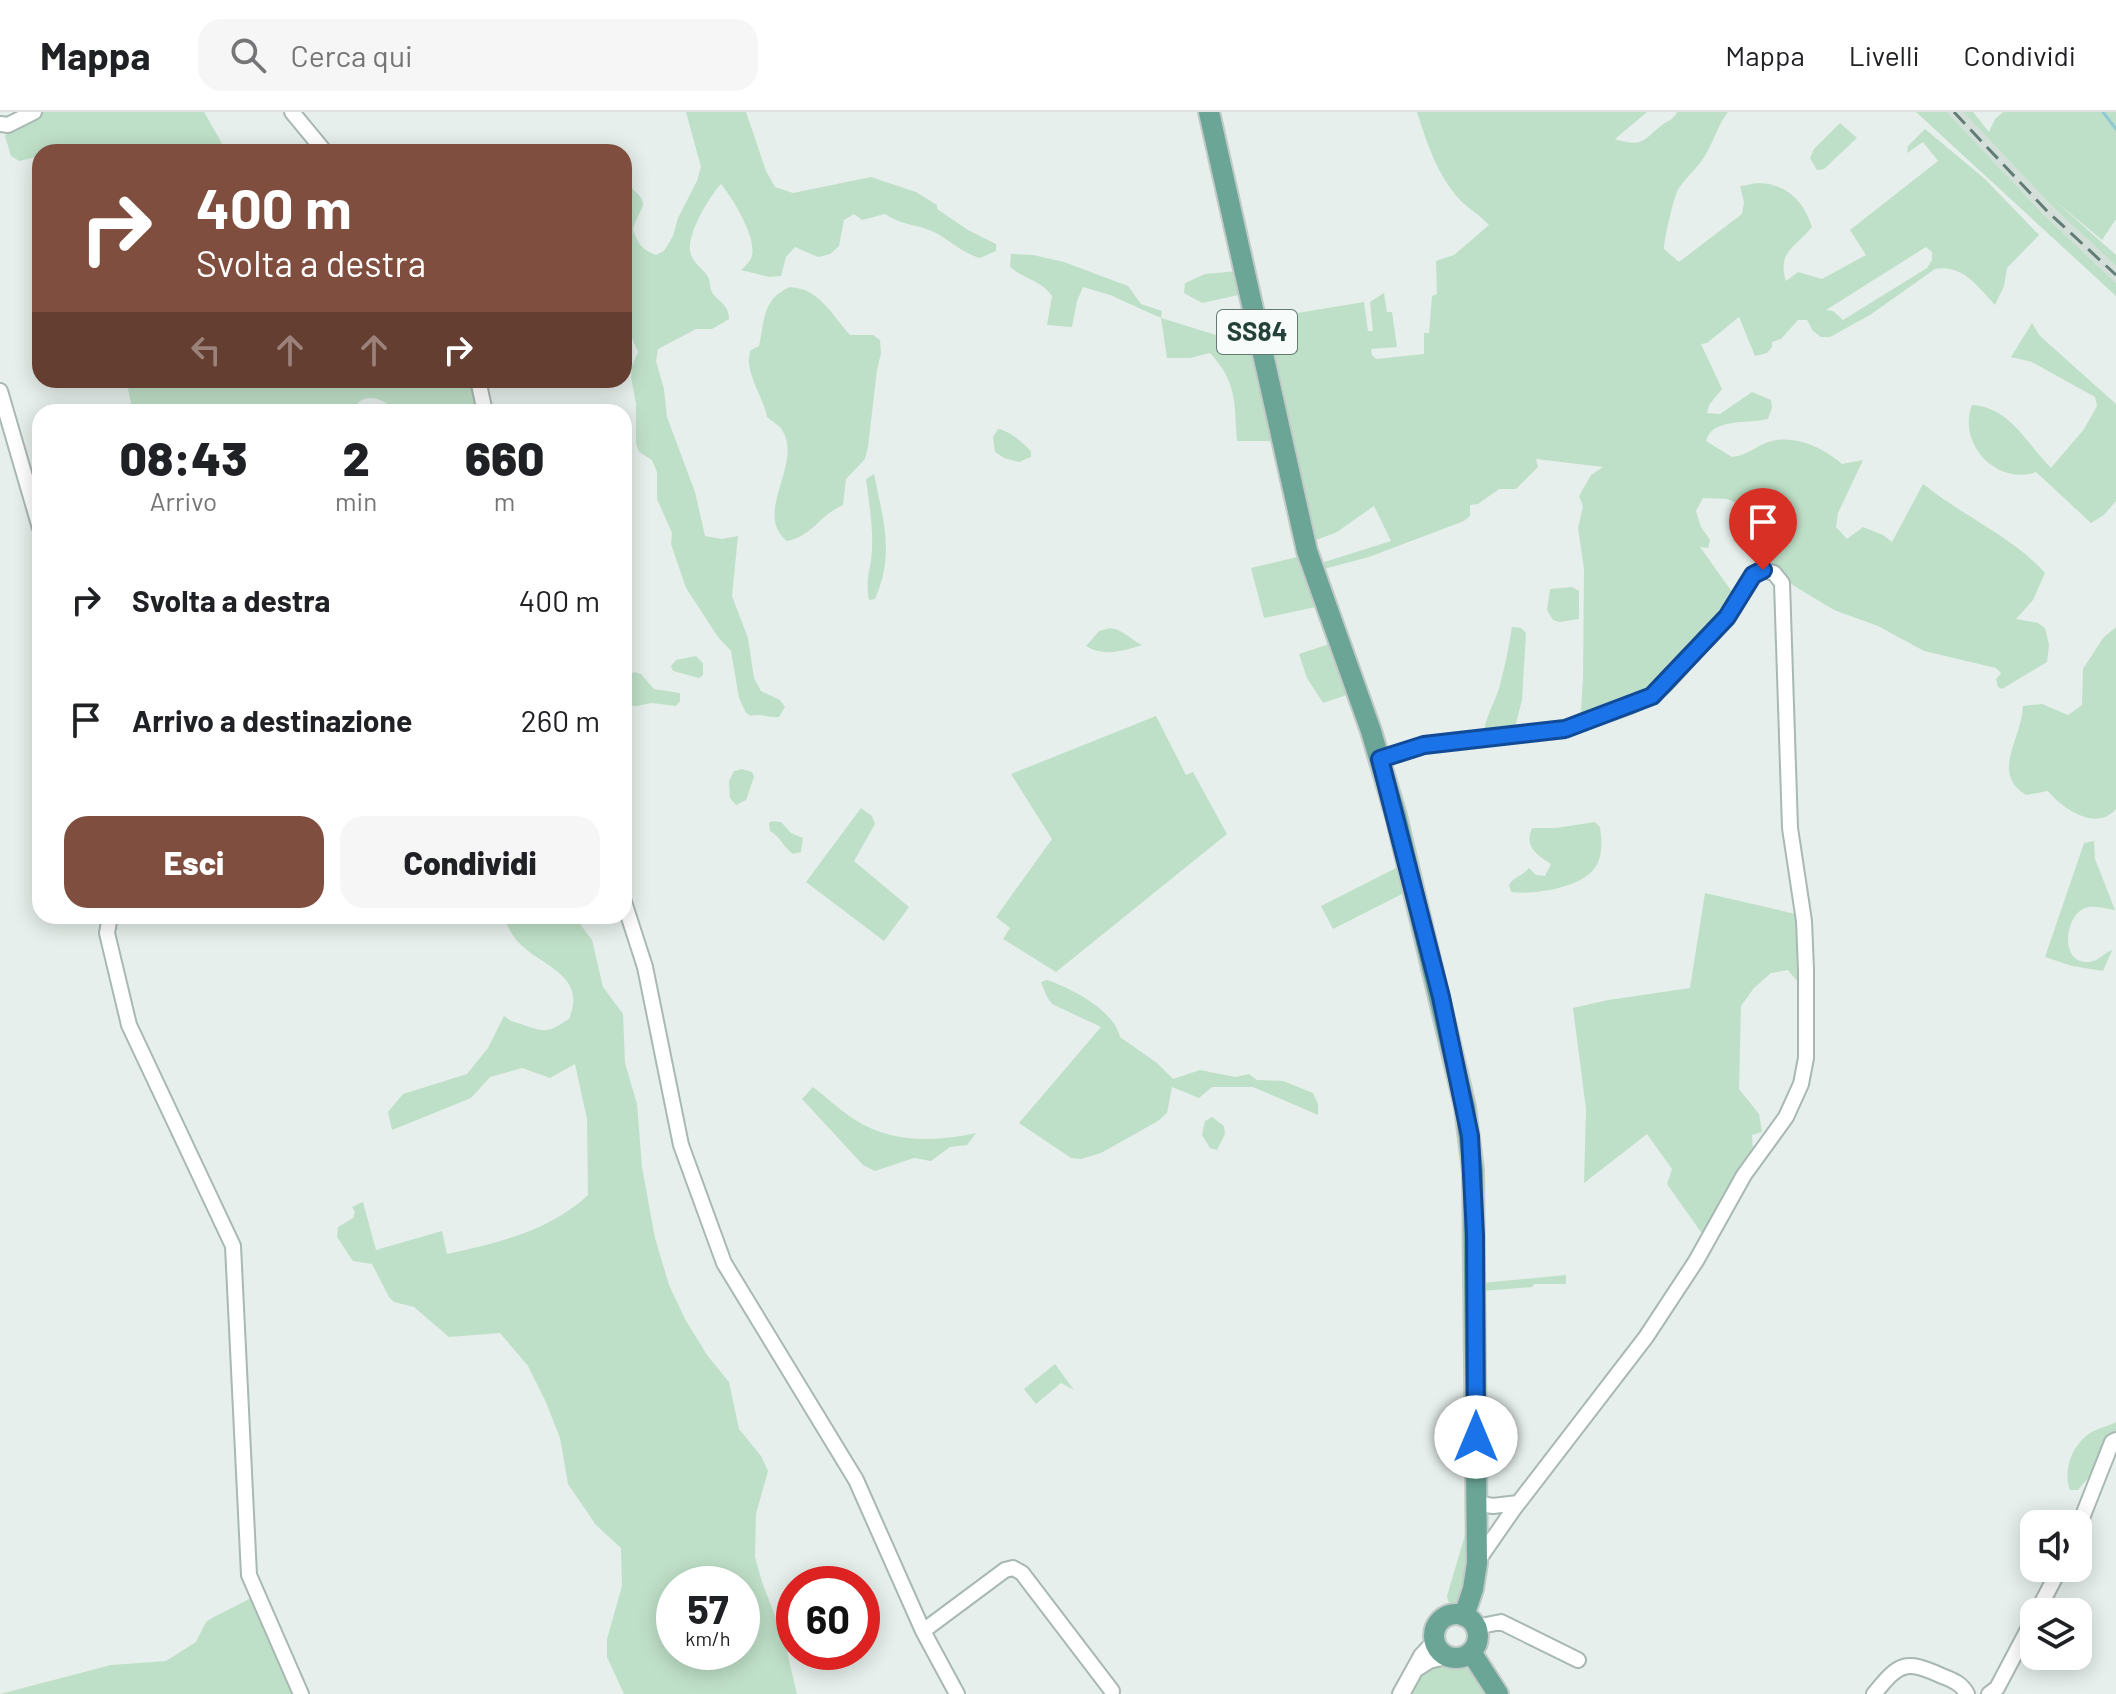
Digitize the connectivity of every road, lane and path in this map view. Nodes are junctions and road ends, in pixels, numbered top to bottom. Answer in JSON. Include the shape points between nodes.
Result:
{"nodes":[{"id":1,"x":34,"y":112,"type":"edge"},
{"id":2,"x":292,"y":112,"type":"edge"},
{"id":3,"x":1209,"y":112,"type":"edge"},
{"id":4,"x":0,"y":124,"type":"edge"},
{"id":5,"x":318,"y":144,"type":"edge"},
{"id":6,"x":0,"y":391,"type":"edge"},
{"id":7,"x":32,"y":501,"type":"edge"},
{"id":8,"x":1380,"y":759,"type":"junction"},
{"id":9,"x":109,"y":924,"type":"edge"},
{"id":10,"x":631,"y":924,"type":"edge"},
{"id":11,"x":2116,"y":1440,"type":"edge"},
{"id":12,"x":1475,"y":1503,"type":"junction"},
{"id":13,"x":1518,"y":1503,"type":"junction"},
{"id":14,"x":2085,"y":1510,"type":"edge"},
{"id":15,"x":1477,"y":1563,"type":"junction"},
{"id":16,"x":1470,"y":1621,"type":"junction"},
{"id":17,"x":923,"y":1631,"type":"junction"},
{"id":18,"x":2020,"y":1644,"type":"edge"},
{"id":19,"x":1440,"y":1649,"type":"junction"},
{"id":20,"x":1471,"y":1652,"type":"junction"},
{"id":21,"x":1578,"y":1660,"type":"dead end"},
{"id":22,"x":1112,"y":1691,"type":"dead end"},
{"id":23,"x":301,"y":1694,"type":"edge"},
{"id":24,"x":957,"y":1694,"type":"edge"},
{"id":25,"x":1401,"y":1694,"type":"edge"},
{"id":26,"x":1498,"y":1694,"type":"edge"},
{"id":27,"x":1874,"y":1694,"type":"edge"},
{"id":28,"x":1967,"y":1694,"type":"edge"},
{"id":29,"x":1989,"y":1694,"type":"edge"}],
"edges":[{"from":1,"to":4,"type":"street"},
{"from":2,"to":5,"type":"street"},
{"from":3,"to":8,"type":"main road","number":"SS84","via":[[1307,551]]},
{"from":6,"to":7,"type":"street"},
{"from":8,"to":12,"type":"main road","number":"SS84","via":[[1441,997],[1470,1136]]},
{"from":8,"to":13,"type":"street","via":[[1424,745],[1565,729],[1630,706],[1665,685],[1727,617],[1753,575],[1763,570],[1774,573],[1782,583],[1790,828],[1804,921],[1806,1058],[1801,1084],[1786,1117],[1744,1175],[1646,1337]]},
{"from":9,"to":23,"type":"street","via":[[129,1025],[233,1246],[249,1575]]},
{"from":10,"to":17,"type":"street","via":[[645,967],[681,1145],[724,1263],[856,1480]]},
{"from":11,"to":14,"type":"street"},
{"from":12,"to":13,"type":"street"},
{"from":12,"to":15,"type":"main road","number":"SS84"},
{"from":13,"to":15,"type":"street"},
{"from":15,"to":16,"type":"main road","number":"SS84"},
{"from":16,"to":19,"type":"main road","via":[[1452,1615],[1441,1620],[1434,1631]]},
{"from":16,"to":20,"type":"main road","via":[[1478,1638]]},
{"from":16,"to":21,"type":"street","via":[[1501,1622]]},
{"from":17,"to":22,"type":"street","via":[[1013,1568]]},
{"from":17,"to":24,"type":"street"},
{"from":18,"to":29,"type":"street"},
{"from":19,"to":20,"type":"main road","via":[[1460,1658]]},
{"from":19,"to":25,"type":"street","via":[[1414,1670]]},
{"from":20,"to":26,"type":"main road"},
{"from":27,"to":28,"type":"street","via":[[1891,1673],[1920,1665],[1957,1682]]}]}
